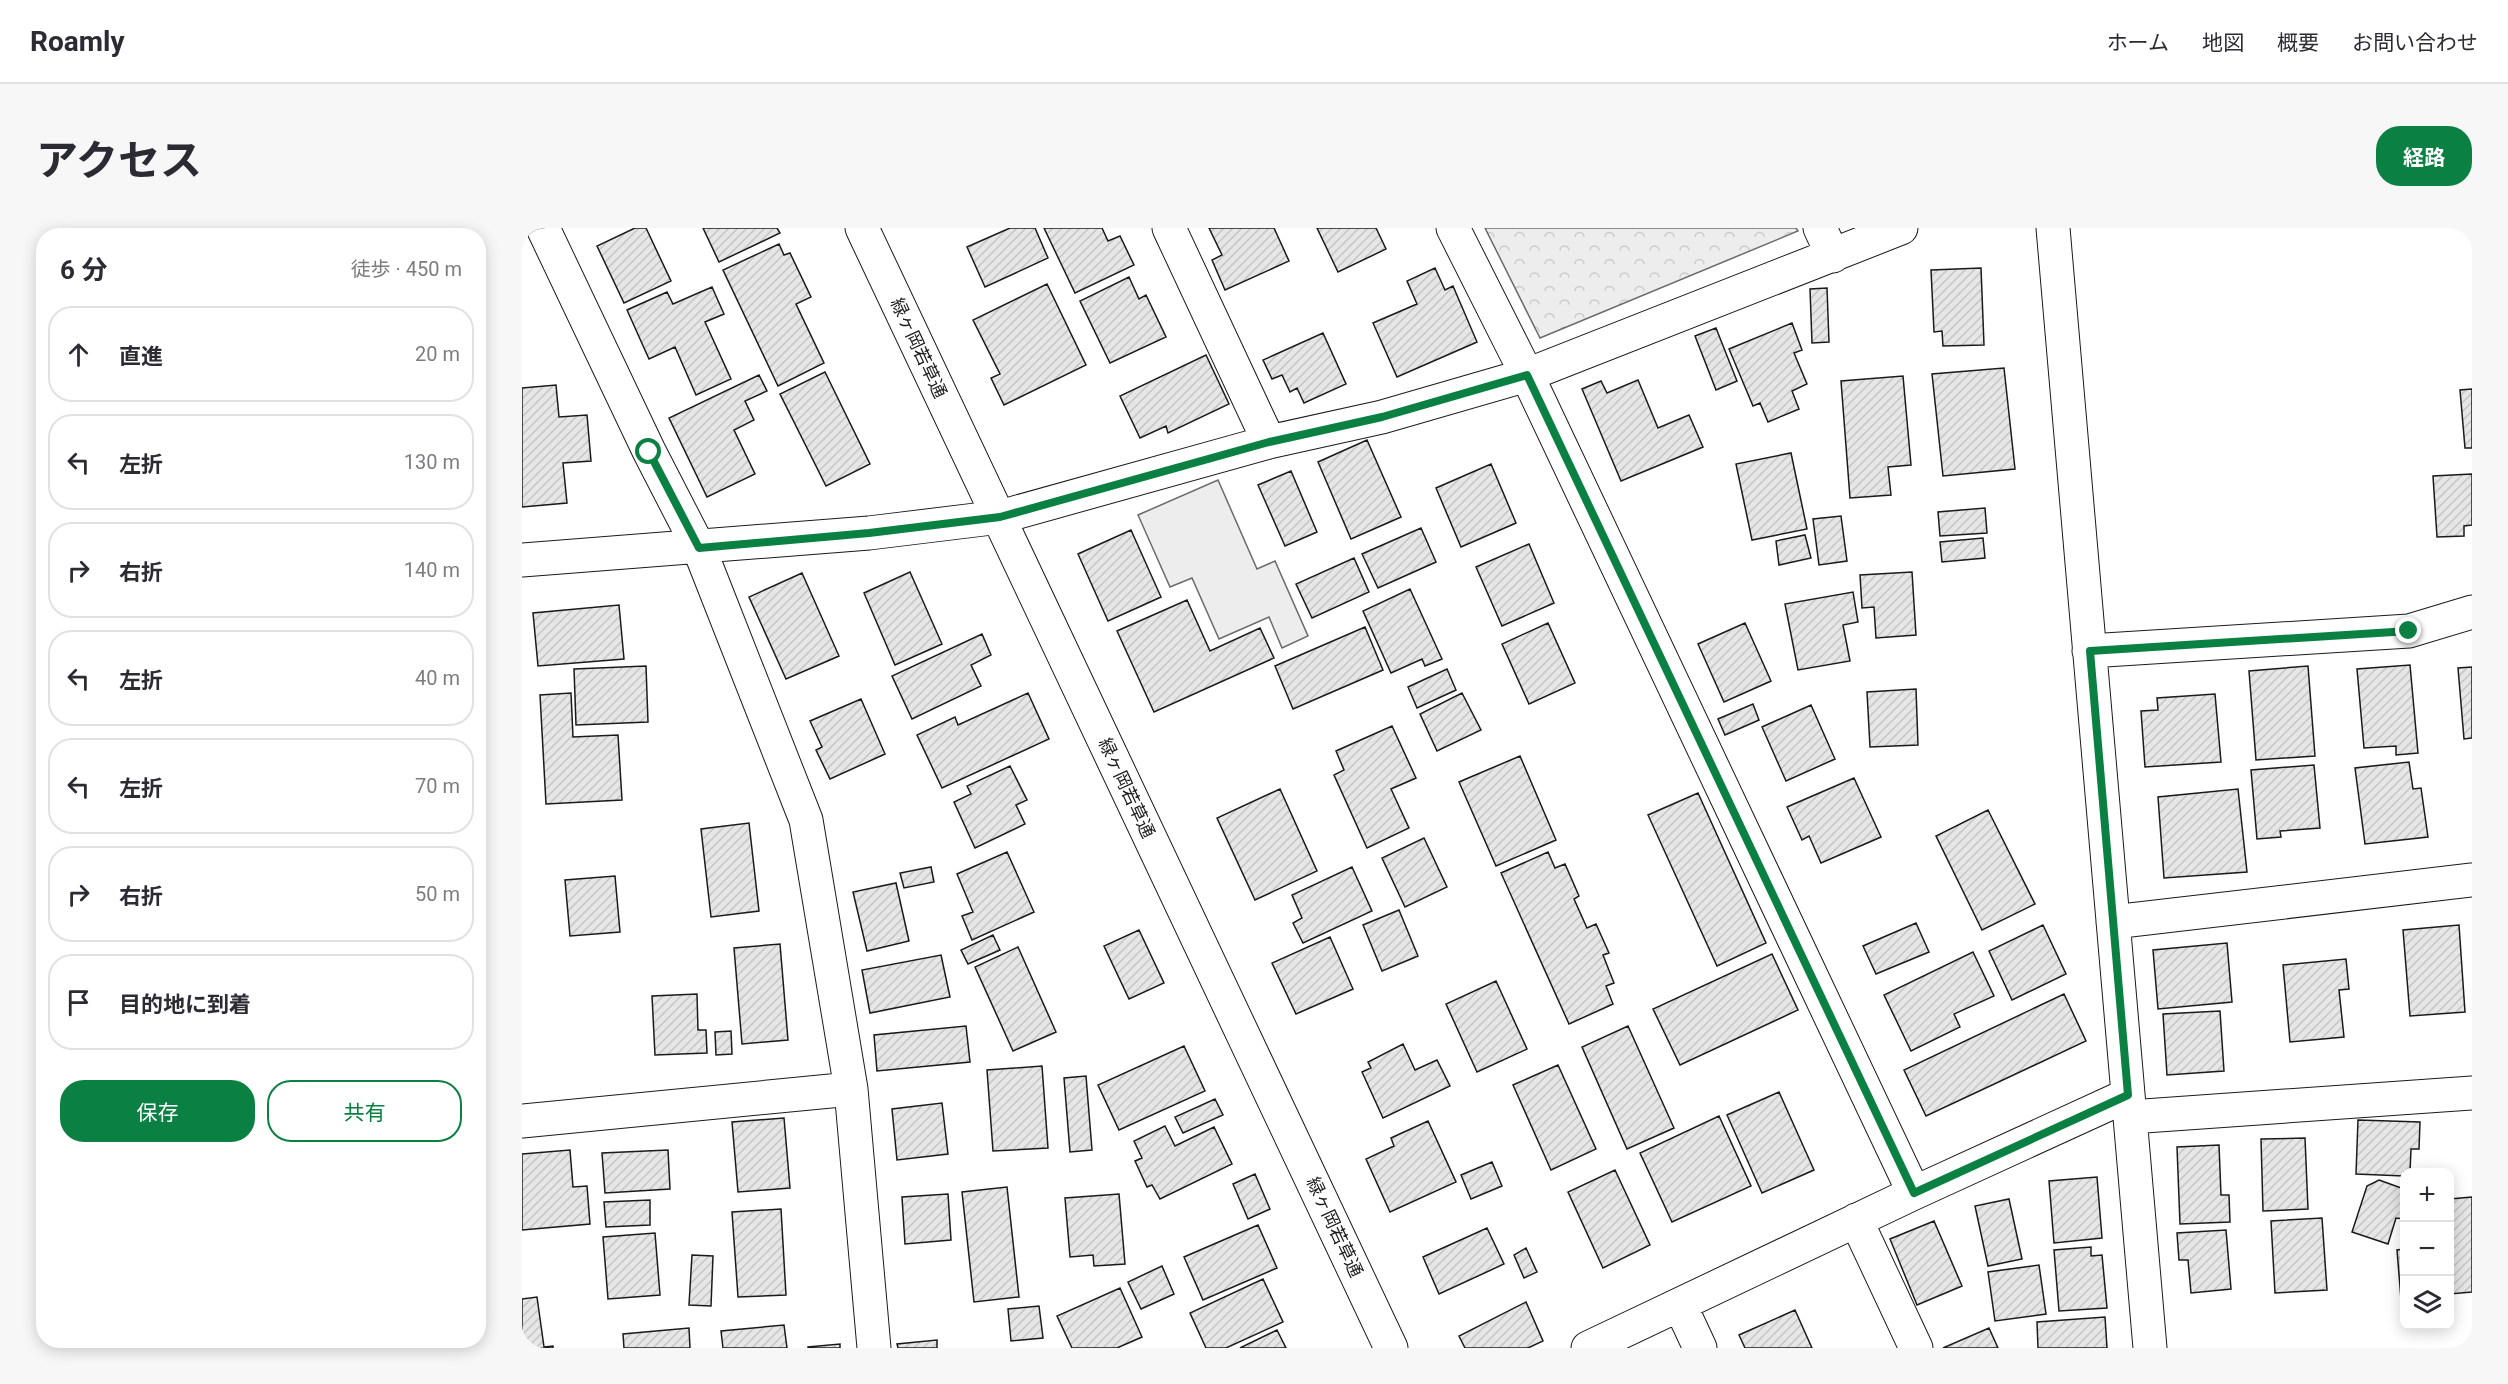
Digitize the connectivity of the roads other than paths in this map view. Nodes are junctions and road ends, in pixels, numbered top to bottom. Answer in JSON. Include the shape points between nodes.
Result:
{"nodes":[{"id":1,"x":543,"y":228,"type":"edge"},
{"id":2,"x":862,"y":228,"type":"edge"},
{"id":3,"x":1169,"y":228,"type":"edge"},
{"id":4,"x":1453,"y":228,"type":"edge"},
{"id":5,"x":1901,"y":228,"type":"edge"},
{"id":6,"x":2053,"y":228,"type":"edge"},
{"id":7,"x":1826,"y":242,"type":"edge"},
{"id":8,"x":1527,"y":375,"type":"junction"},
{"id":9,"x":1269,"y":442,"type":"junction"},
{"id":10,"x":1000,"y":517,"type":"junction"},
{"id":11,"x":699,"y":548,"type":"junction"},
{"id":12,"x":522,"y":560,"type":"edge"},
{"id":13,"x":2472,"y":612,"type":"edge"},
{"id":14,"x":2090,"y":651,"type":"junction"},
{"id":15,"x":2472,"y":880,"type":"edge"},
{"id":16,"x":2114,"y":922,"type":"junction"},
{"id":17,"x":851,"y":1089,"type":"junction"},
{"id":18,"x":2472,"y":1093,"type":"edge"},
{"id":19,"x":2129,"y":1106,"type":"junction"},
{"id":20,"x":522,"y":1121,"type":"edge"},
{"id":21,"x":1914,"y":1193,"type":"junction"},
{"id":22,"x":1856,"y":1221,"type":"junction"},
{"id":23,"x":1680,"y":1305,"type":"junction"},
{"id":24,"x":874,"y":1348,"type":"edge"},
{"id":25,"x":1392,"y":1348,"type":"edge"},
{"id":26,"x":1588,"y":1348,"type":"edge"},
{"id":27,"x":1700,"y":1348,"type":"edge"},
{"id":28,"x":1916,"y":1348,"type":"edge"},
{"id":29,"x":2150,"y":1348,"type":"edge"}],
"edges":[{"from":1,"to":11,"type":"street"},
{"from":2,"to":10,"type":"street","name":"緑ヶ岡若草通"},
{"from":3,"to":9,"type":"street"},
{"from":4,"to":8,"type":"street"},
{"from":5,"to":7,"type":"street"},
{"from":6,"to":14,"type":"street"},
{"from":7,"to":8,"type":"street"},
{"from":8,"to":9,"type":"street","via":[[1382,417]]},
{"from":8,"to":21,"type":"street"},
{"from":9,"to":10,"type":"street"},
{"from":10,"to":11,"type":"street"},
{"from":10,"to":25,"type":"street","name":"緑ヶ岡若草通"},
{"from":11,"to":12,"type":"street"},
{"from":11,"to":17,"type":"street","via":[[806,820]]},
{"from":13,"to":14,"type":"street","via":[[2409,631]]},
{"from":14,"to":16,"type":"street"},
{"from":15,"to":16,"type":"street"},
{"from":16,"to":19,"type":"street"},
{"from":17,"to":20,"type":"street"},
{"from":17,"to":24,"type":"street"},
{"from":18,"to":19,"type":"street"},
{"from":19,"to":21,"type":"street"},
{"from":19,"to":29,"type":"street"},
{"from":21,"to":22,"type":"street"},
{"from":22,"to":23,"type":"street"},
{"from":22,"to":28,"type":"street"},
{"from":23,"to":26,"type":"street"},
{"from":23,"to":27,"type":"street"}]}
